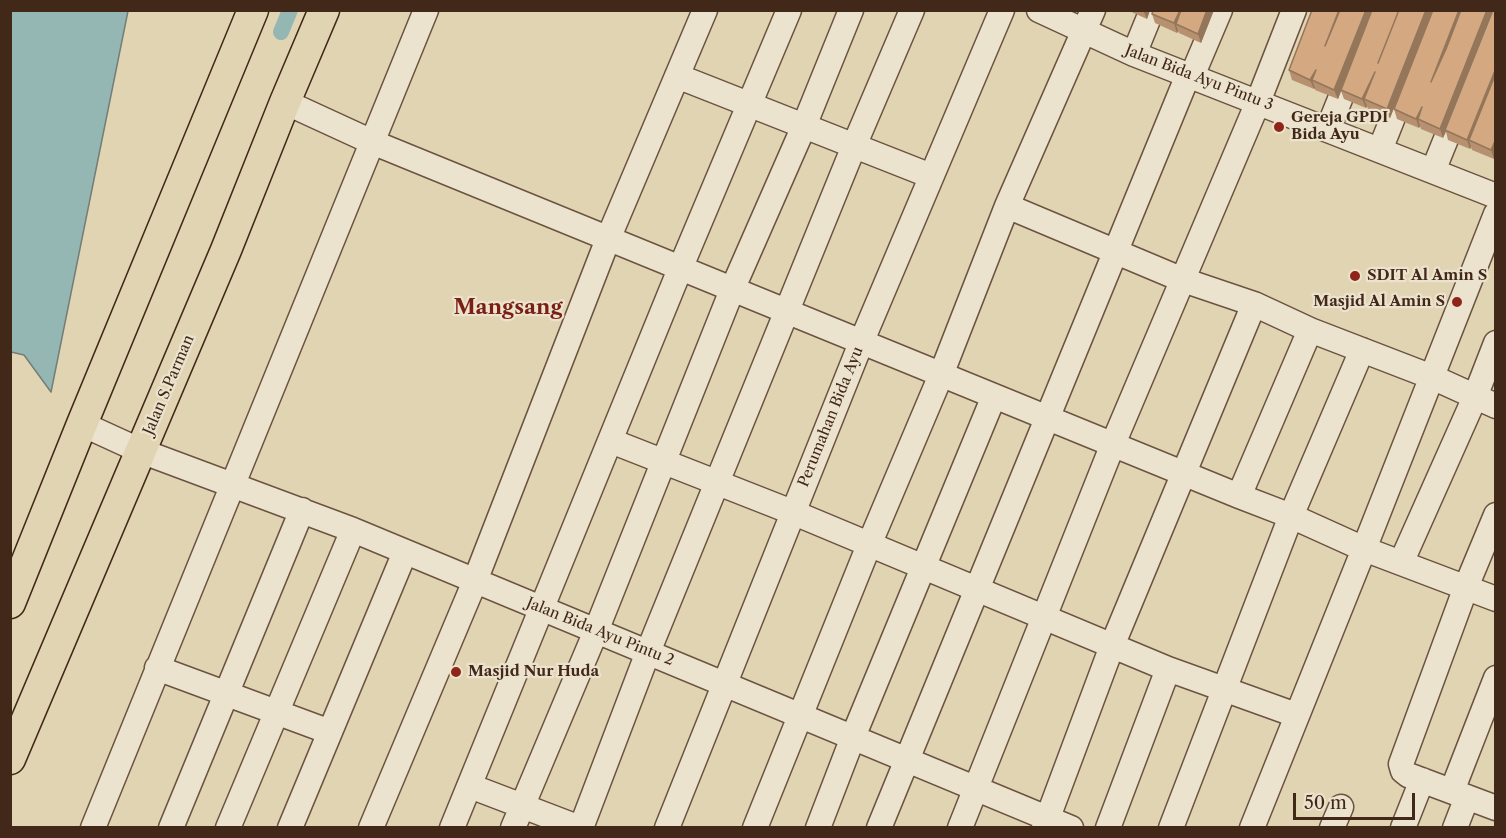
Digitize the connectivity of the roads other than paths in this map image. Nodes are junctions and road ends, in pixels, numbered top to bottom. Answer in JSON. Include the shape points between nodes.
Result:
{"nodes":[{"id":1,"x":253,"y":10,"type":"edge"},
{"id":2,"x":324,"y":10,"type":"edge"},
{"id":3,"x":426,"y":10,"type":"edge"},
{"id":4,"x":705,"y":10,"type":"edge"},
{"id":5,"x":789,"y":10,"type":"edge"},
{"id":6,"x":851,"y":10,"type":"edge"},
{"id":7,"x":912,"y":10,"type":"edge"},
{"id":8,"x":1002,"y":10,"type":"edge"},
{"id":9,"x":1038,"y":10,"type":"edge"},
{"id":10,"x":1152,"y":10,"type":"edge"},
{"id":11,"x":1220,"y":10,"type":"edge"},
{"id":12,"x":1294,"y":10,"type":"edge"},
{"id":13,"x":1376,"y":10,"type":"edge"},
{"id":14,"x":1089,"y":21,"type":"edge"},
{"id":15,"x":1134,"y":54,"type":"junction"},
{"id":16,"x":1415,"y":64,"type":"edge"},
{"id":17,"x":1190,"y":75,"type":"junction"},
{"id":18,"x":677,"y":76,"type":"junction"},
{"id":19,"x":1469,"y":84,"type":"edge"},
{"id":20,"x":285,"y":102,"type":"junction"},
{"id":21,"x":1258,"y":102,"type":"junction"},
{"id":22,"x":750,"y":105,"type":"junction"},
{"id":23,"x":804,"y":126,"type":"junction"},
{"id":24,"x":1328,"y":129,"type":"junction"},
{"id":25,"x":372,"y":142,"type":"junction"},
{"id":26,"x":854,"y":146,"type":"junction"},
{"id":27,"x":1380,"y":150,"type":"junction"},
{"id":28,"x":1433,"y":171,"type":"junction"},
{"id":29,"x":931,"y":176,"type":"junction"},
{"id":30,"x":1496,"y":196,"type":"edge"},
{"id":31,"x":1007,"y":206,"type":"junction"},
{"id":32,"x":1496,"y":214,"type":"edge"},
{"id":33,"x":608,"y":239,"type":"junction"},
{"id":34,"x":1115,"y":251,"type":"junction"},
{"id":35,"x":680,"y":268,"type":"junction"},
{"id":36,"x":1183,"y":280,"type":"junction"},
{"id":37,"x":732,"y":290,"type":"junction"},
{"id":38,"x":1254,"y":304,"type":"junction"},
{"id":39,"x":787,"y":312,"type":"junction"},
{"id":40,"x":1310,"y":330,"type":"junction"},
{"id":41,"x":861,"y":343,"type":"junction"},
{"id":42,"x":1496,"y":343,"type":"edge"},
{"id":43,"x":1362,"y":350,"type":"junction"},
{"id":44,"x":941,"y":375,"type":"junction"},
{"id":45,"x":1432,"y":377,"type":"junction"},
{"id":46,"x":994,"y":396,"type":"junction"},
{"id":47,"x":1485,"y":401,"type":"edge"},
{"id":48,"x":1047,"y":417,"type":"junction"},
{"id":49,"x":90,"y":428,"type":"junction"},
{"id":50,"x":611,"y":441,"type":"junction"},
{"id":51,"x":1113,"y":444,"type":"junction"},
{"id":52,"x":134,"y":448,"type":"junction"},
{"id":53,"x":664,"y":462,"type":"junction"},
{"id":54,"x":1184,"y":473,"type":"junction"},
{"id":55,"x":717,"y":483,"type":"junction"},
{"id":56,"x":232,"y":484,"type":"junction"},
{"id":57,"x":1239,"y":496,"type":"junction"},
{"id":58,"x":302,"y":510,"type":"junction"},
{"id":59,"x":792,"y":512,"type":"junction"},
{"id":60,"x":1496,"y":515,"type":"edge"},
{"id":61,"x":1291,"y":516,"type":"junction"},
{"id":62,"x":353,"y":530,"type":"junction"},
{"id":63,"x":869,"y":545,"type":"junction"},
{"id":64,"x":1364,"y":549,"type":"junction"},
{"id":65,"x":405,"y":552,"type":"junction"},
{"id":66,"x":1401,"y":563,"type":"junction"},
{"id":67,"x":923,"y":567,"type":"junction"},
{"id":68,"x":475,"y":581,"type":"junction"},
{"id":69,"x":1466,"y":587,"type":"junction"},
{"id":70,"x":977,"y":590,"type":"junction"},
{"id":71,"x":1496,"y":599,"type":"edge"},
{"id":72,"x":10,"y":603,"type":"edge"},
{"id":73,"x":542,"y":608,"type":"junction"},
{"id":74,"x":1044,"y":618,"type":"junction"},
{"id":75,"x":596,"y":631,"type":"junction"},
{"id":76,"x":1112,"y":646,"type":"junction"},
{"id":77,"x":648,"y":652,"type":"junction"},
{"id":78,"x":157,"y":668,"type":"junction"},
{"id":79,"x":1168,"y":669,"type":"junction"},
{"id":80,"x":1496,"y":678,"type":"edge"},
{"id":81,"x":724,"y":684,"type":"junction"},
{"id":82,"x":1224,"y":689,"type":"junction"},
{"id":83,"x":226,"y":693,"type":"junction"},
{"id":84,"x":277,"y":712,"type":"junction"},
{"id":85,"x":1296,"y":715,"type":"junction"},
{"id":86,"x":801,"y":716,"type":"junction"},
{"id":87,"x":330,"y":732,"type":"junction"},
{"id":88,"x":853,"y":737,"type":"junction"},
{"id":89,"x":10,"y":759,"type":"edge"},
{"id":90,"x":907,"y":760,"type":"junction"},
{"id":91,"x":1422,"y":780,"type":"junction"},
{"id":92,"x":470,"y":786,"type":"junction"},
{"id":93,"x":976,"y":789,"type":"junction"},
{"id":94,"x":1460,"y":794,"type":"junction"},
{"id":95,"x":1496,"y":808,"type":"edge"},
{"id":96,"x":518,"y":817,"type":"edge"},
{"id":97,"x":1046,"y":823,"type":"edge"},
{"id":98,"x":94,"y":827,"type":"edge"},
{"id":99,"x":171,"y":828,"type":"edge"},
{"id":100,"x":228,"y":828,"type":"edge"},
{"id":101,"x":290,"y":828,"type":"edge"},
{"id":102,"x":371,"y":828,"type":"edge"},
{"id":103,"x":452,"y":828,"type":"edge"},
{"id":104,"x":581,"y":828,"type":"edge"},
{"id":105,"x":667,"y":828,"type":"edge"},
{"id":106,"x":755,"y":828,"type":"edge"},
{"id":107,"x":818,"y":828,"type":"edge"},
{"id":108,"x":879,"y":828,"type":"edge"},
{"id":109,"x":960,"y":828,"type":"edge"},
{"id":110,"x":1071,"y":828,"type":"edge"},
{"id":111,"x":1108,"y":828,"type":"edge"},
{"id":112,"x":1171,"y":828,"type":"edge"},
{"id":113,"x":1252,"y":828,"type":"edge"},
{"id":114,"x":1402,"y":828,"type":"edge"},
{"id":115,"x":1455,"y":828,"type":"edge"}],
"edges":[{"from":1,"to":49,"type":"main road"},
{"from":2,"to":20,"type":"main road","name":"Jalan S.Parman"},
{"from":3,"to":25,"type":"street"},
{"from":4,"to":18,"type":"street"},
{"from":5,"to":22,"type":"street"},
{"from":6,"to":23,"type":"street"},
{"from":7,"to":26,"type":"street"},
{"from":8,"to":29,"type":"street","name":"Perumahan Bida Ayu"},
{"from":9,"to":14,"type":"street","name":"Jalan Bida Ayu Pintu 3"},
{"from":10,"to":15,"type":"street"},
{"from":11,"to":17,"type":"street"},
{"from":12,"to":21,"type":"street"},
{"from":13,"to":24,"type":"street"},
{"from":14,"to":15,"type":"street","name":"Jalan Bida Ayu Pintu 3"},
{"from":14,"to":31,"type":"street"},
{"from":15,"to":17,"type":"street","name":"Jalan Bida Ayu Pintu 3"},
{"from":16,"to":27,"type":"street"},
{"from":17,"to":21,"type":"street","name":"Jalan Bida Ayu Pintu 3"},
{"from":17,"to":34,"type":"street"},
{"from":18,"to":22,"type":"street"},
{"from":18,"to":33,"type":"street"},
{"from":19,"to":28,"type":"street"},
{"from":20,"to":25,"type":"street"},
{"from":20,"to":52,"type":"main road","name":"Jalan S.Parman","via":[[226,250]]},
{"from":21,"to":24,"type":"street","name":"Jalan Bida Ayu Pintu 3"},
{"from":21,"to":36,"type":"street"},
{"from":22,"to":23,"type":"street"},
{"from":22,"to":35,"type":"street"},
{"from":23,"to":26,"type":"street"},
{"from":23,"to":37,"type":"street"},
{"from":24,"to":27,"type":"street","name":"Jalan Bida Ayu Pintu 3"},
{"from":25,"to":33,"type":"street"},
{"from":25,"to":56,"type":"street"},
{"from":26,"to":29,"type":"street"},
{"from":26,"to":39,"type":"street"},
{"from":27,"to":28,"type":"street","name":"Jalan Bida Ayu Pintu 3"},
{"from":28,"to":30,"type":"street","name":"Jalan Bida Ayu Pintu 3"},
{"from":29,"to":41,"type":"street","name":"Perumahan Bida Ayu"},
{"from":31,"to":34,"type":"street"},
{"from":31,"to":44,"type":"street"},
{"from":32,"to":45,"type":"street"},
{"from":33,"to":35,"type":"street"},
{"from":33,"to":68,"type":"street"},
{"from":34,"to":36,"type":"street"},
{"from":34,"to":48,"type":"street"},
{"from":35,"to":37,"type":"street"},
{"from":35,"to":50,"type":"street"},
{"from":36,"to":38,"type":"street"},
{"from":36,"to":51,"type":"street"},
{"from":37,"to":39,"type":"street"},
{"from":37,"to":53,"type":"street"},
{"from":38,"to":40,"type":"street"},
{"from":38,"to":54,"type":"street"},
{"from":39,"to":41,"type":"street"},
{"from":39,"to":55,"type":"street"},
{"from":40,"to":43,"type":"street"},
{"from":40,"to":57,"type":"street"},
{"from":41,"to":44,"type":"street"},
{"from":41,"to":59,"type":"street","name":"Perumahan Bida Ayu"},
{"from":42,"to":47,"type":"street"},
{"from":43,"to":45,"type":"street"},
{"from":43,"to":61,"type":"street"},
{"from":44,"to":46,"type":"street"},
{"from":44,"to":63,"type":"street"},
{"from":45,"to":47,"type":"street"},
{"from":45,"to":64,"type":"street"},
{"from":46,"to":48,"type":"street"},
{"from":46,"to":67,"type":"street"},
{"from":47,"to":66,"type":"street"},
{"from":48,"to":51,"type":"street"},
{"from":48,"to":70,"type":"street"},
{"from":49,"to":52,"type":"street"},
{"from":49,"to":72,"type":"main road"},
{"from":50,"to":53,"type":"street"},
{"from":50,"to":73,"type":"street"},
{"from":51,"to":54,"type":"street"},
{"from":51,"to":74,"type":"street"},
{"from":52,"to":56,"type":"street","name":"Jalan Bida Ayu Pintu 2"},
{"from":52,"to":89,"type":"main road","name":"Jalan S.Parman"},
{"from":53,"to":55,"type":"street"},
{"from":53,"to":75,"type":"street"},
{"from":54,"to":57,"type":"street"},
{"from":54,"to":76,"type":"street"},
{"from":55,"to":59,"type":"street"},
{"from":55,"to":77,"type":"street"},
{"from":56,"to":58,"type":"street","name":"Jalan Bida Ayu Pintu 2"},
{"from":56,"to":78,"type":"street"},
{"from":57,"to":61,"type":"street"},
{"from":58,"to":62,"type":"street","name":"Jalan Bida Ayu Pintu 2"},
{"from":58,"to":83,"type":"street"},
{"from":59,"to":63,"type":"street"},
{"from":59,"to":81,"type":"street","name":"Perumahan Bida Ayu"},
{"from":60,"to":69,"type":"street"},
{"from":61,"to":64,"type":"street"},
{"from":61,"to":82,"type":"street"},
{"from":62,"to":65,"type":"street","name":"Jalan Bida Ayu Pintu 2"},
{"from":62,"to":84,"type":"street"},
{"from":63,"to":67,"type":"street"},
{"from":63,"to":86,"type":"street"},
{"from":64,"to":66,"type":"street"},
{"from":64,"to":85,"type":"street"},
{"from":65,"to":68,"type":"street","name":"Jalan Bida Ayu Pintu 2"},
{"from":65,"to":87,"type":"street"},
{"from":66,"to":69,"type":"street"},
{"from":67,"to":70,"type":"street"},
{"from":67,"to":88,"type":"street"},
{"from":68,"to":73,"type":"street","name":"Jalan Bida Ayu Pintu 2"},
{"from":68,"to":102,"type":"street"},
{"from":69,"to":71,"type":"street"},
{"from":69,"to":91,"type":"street","via":[[1401,764],[1408,775]]},
{"from":70,"to":74,"type":"street"},
{"from":70,"to":90,"type":"street"},
{"from":73,"to":75,"type":"street","name":"Jalan Bida Ayu Pintu 2"},
{"from":73,"to":92,"type":"street"},
{"from":74,"to":76,"type":"street"},
{"from":74,"to":93,"type":"street"},
{"from":75,"to":77,"type":"street","name":"Jalan Bida Ayu Pintu 2"},
{"from":75,"to":96,"type":"street"},
{"from":76,"to":79,"type":"street"},
{"from":76,"to":97,"type":"street"},
{"from":77,"to":81,"type":"street","name":"Jalan Bida Ayu Pintu 2"},
{"from":77,"to":104,"type":"street"},
{"from":78,"to":83,"type":"street"},
{"from":78,"to":98,"type":"street"},
{"from":79,"to":82,"type":"street"},
{"from":79,"to":111,"type":"street"},
{"from":80,"to":94,"type":"street"},
{"from":81,"to":86,"type":"street","name":"Jalan Bida Ayu Pintu 2"},
{"from":81,"to":105,"type":"street","name":"Perumahan Bida Ayu"},
{"from":82,"to":85,"type":"street"},
{"from":82,"to":112,"type":"street"},
{"from":83,"to":84,"type":"street"},
{"from":83,"to":99,"type":"street"},
{"from":84,"to":87,"type":"street"},
{"from":84,"to":100,"type":"street"},
{"from":85,"to":113,"type":"street"},
{"from":86,"to":88,"type":"street","name":"Jalan Bida Ayu Pintu 2"},
{"from":86,"to":106,"type":"street"},
{"from":87,"to":101,"type":"street"},
{"from":88,"to":90,"type":"street","name":"Jalan Bida Ayu Pintu 2"},
{"from":88,"to":107,"type":"street"},
{"from":90,"to":93,"type":"street","name":"Jalan Bida Ayu Pintu 2"},
{"from":90,"to":108,"type":"street"},
{"from":91,"to":94,"type":"street"},
{"from":91,"to":114,"type":"street"},
{"from":92,"to":96,"type":"street"},
{"from":92,"to":103,"type":"street"},
{"from":93,"to":97,"type":"street","name":"Jalan Bida Ayu Pintu 2"},
{"from":93,"to":109,"type":"street"},
{"from":94,"to":95,"type":"street"},
{"from":94,"to":115,"type":"street"},
{"from":96,"to":104,"type":"street"},
{"from":97,"to":110,"type":"street","name":"Jalan Bida Ayu Pintu 2"}]}
